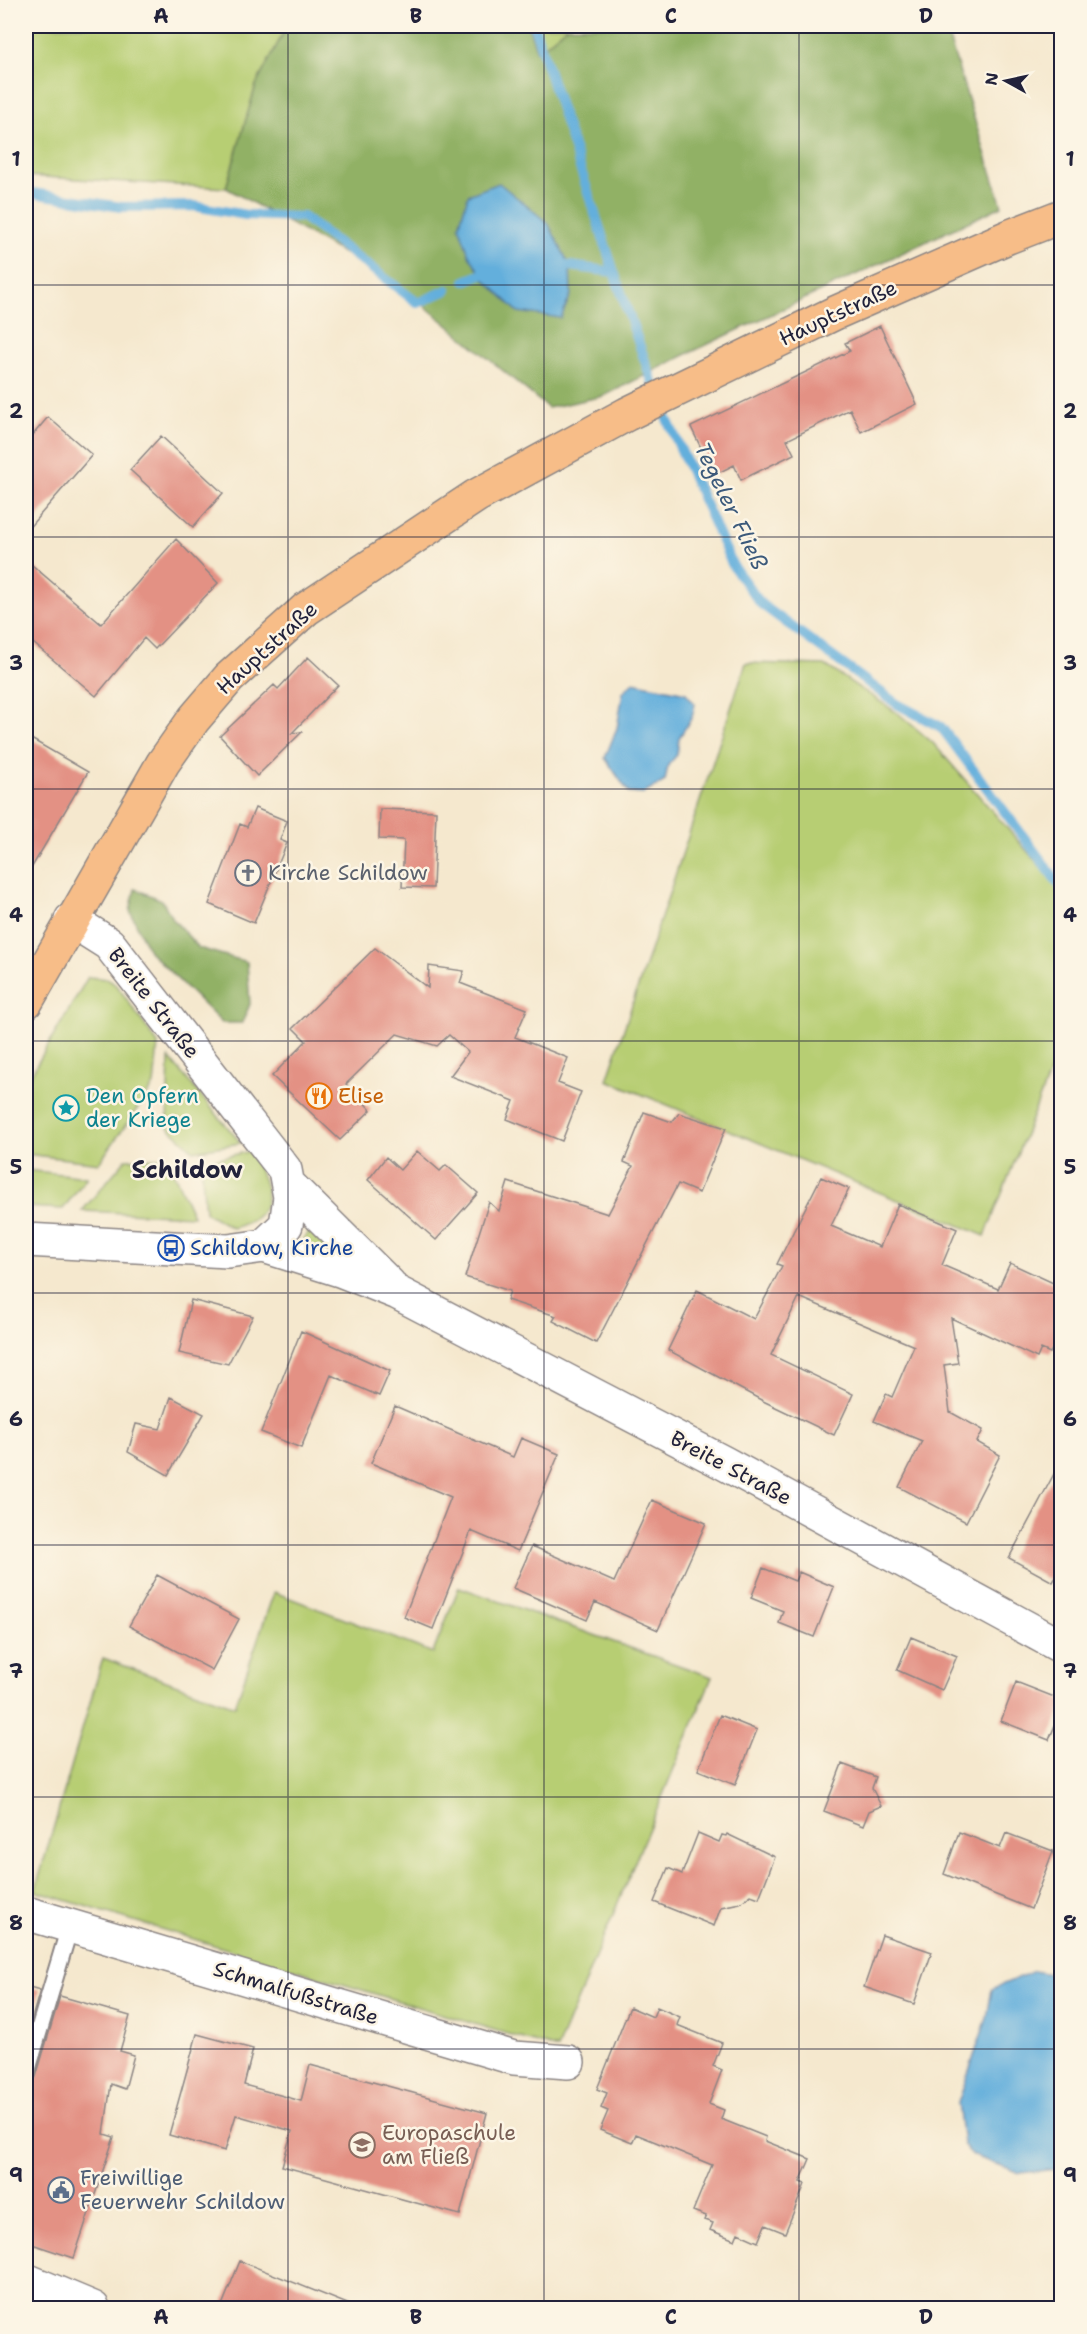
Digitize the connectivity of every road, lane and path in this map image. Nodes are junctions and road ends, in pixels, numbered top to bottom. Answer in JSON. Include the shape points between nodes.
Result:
{"nodes":[{"id":1,"x":1062,"y":216,"type":"edge"},
{"id":2,"x":72,"y":920,"type":"junction"},
{"id":3,"x":26,"y":1002,"type":"edge"},
{"id":4,"x":288,"y":1184,"type":"junction"},
{"id":5,"x":26,"y":1240,"type":"edge"},
{"id":6,"x":264,"y":1246,"type":"junction"},
{"id":7,"x":398,"y":1293,"type":"junction"},
{"id":8,"x":1062,"y":1647,"type":"edge"},
{"id":9,"x":26,"y":1914,"type":"edge"},
{"id":10,"x":70,"y":1926,"type":"junction"},
{"id":11,"x":568,"y":2062,"type":"dead end"},
{"id":12,"x":26,"y":2074,"type":"edge"},
{"id":13,"x":26,"y":2280,"type":"edge"},
{"id":14,"x":93,"y":2308,"type":"edge"}],
"edges":[{"from":1,"to":2,"type":"main road","name":"Hauptstraße","via":[[835,313],[627,414],[476,496],[306,609],[229,678],[194,719],[163,763]]},
{"from":2,"to":3,"type":"main road","name":"Hauptstraße"},
{"from":2,"to":4,"type":"street","name":"Breite Straße","via":[[109,944],[285,1170]]},
{"from":4,"to":6,"type":"street","name":"Breite Straße","via":[[286,1225]]},
{"from":4,"to":7,"type":"street","name":"Breite Straße"},
{"from":5,"to":6,"type":"street","name":"Breite Straße","via":[[228,1251]]},
{"from":6,"to":7,"type":"street","name":"Breite Straße"},
{"from":7,"to":8,"type":"street","name":"Breite Straße","via":[[734,1468]]},
{"from":9,"to":10,"type":"street","name":"Schmalfußstraße"},
{"from":10,"to":11,"type":"street","name":"Schmalfußstraße","via":[[514,2058]]},
{"from":10,"to":12,"type":"lane"},
{"from":13,"to":14,"type":"street"}]}
